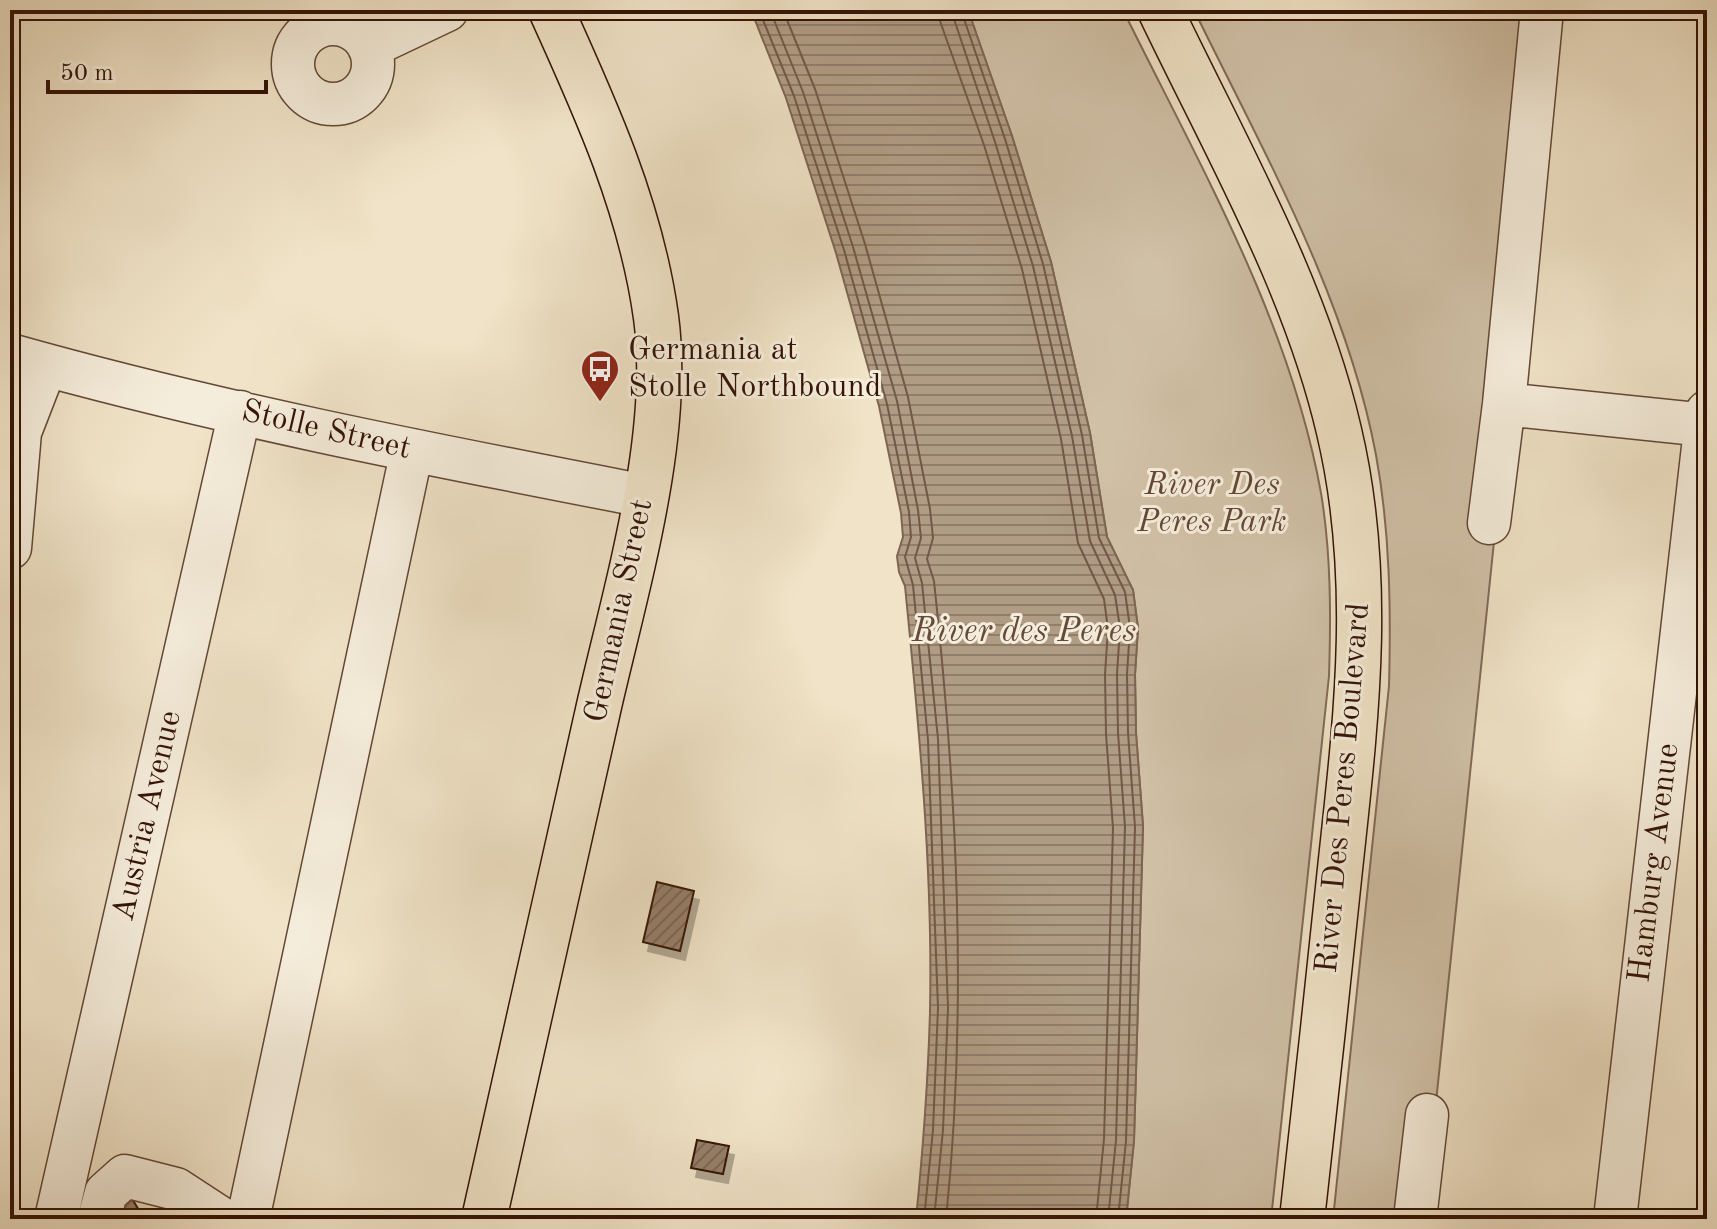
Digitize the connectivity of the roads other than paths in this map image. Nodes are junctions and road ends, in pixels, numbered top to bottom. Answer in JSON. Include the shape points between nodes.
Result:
{"nodes":[{"id":1,"x":447,"y":10,"type":"edge"},
{"id":2,"x":551,"y":10,"type":"edge"},
{"id":3,"x":1160,"y":10,"type":"edge"},
{"id":4,"x":1542,"y":10,"type":"edge"},
{"id":5,"x":369,"y":47,"type":"dead end"},
{"id":6,"x":28,"y":360,"type":"edge"},
{"id":7,"x":1504,"y":404,"type":"junction"},
{"id":8,"x":240,"y":412,"type":"junction"},
{"id":9,"x":1706,"y":418,"type":"edge"},
{"id":10,"x":412,"y":450,"type":"junction"},
{"id":11,"x":645,"y":496,"type":"junction"},
{"id":12,"x":1489,"y":523,"type":"dead end"},
{"id":13,"x":10,"y":548,"type":"edge"},
{"id":14,"x":1698,"y":572,"type":"edge"},
{"id":15,"x":1427,"y":1115,"type":"dead end"},
{"id":16,"x":56,"y":1219,"type":"edge"},
{"id":17,"x":99,"y":1219,"type":"edge"},
{"id":18,"x":222,"y":1219,"type":"edge"},
{"id":19,"x":248,"y":1219,"type":"edge"},
{"id":20,"x":484,"y":1219,"type":"edge"},
{"id":21,"x":1302,"y":1219,"type":"edge"},
{"id":22,"x":1415,"y":1219,"type":"edge"},
{"id":23,"x":1615,"y":1219,"type":"edge"}],
"edges":[{"from":1,"to":5,"type":"street"},
{"from":2,"to":11,"type":"main road","name":"Germania Street","via":[[611,147],[647,263],[658,374]]},
{"from":3,"to":21,"type":"main road","name":"River Des Peres Boulevard","via":[[1309,329],[1339,431],[1357,534],[1361,642],[1354,749]]},
{"from":4,"to":7,"type":"street"},
{"from":6,"to":8,"type":"street","name":"Stolle Street"},
{"from":6,"to":13,"type":"street"},
{"from":7,"to":9,"type":"street"},
{"from":7,"to":12,"type":"street"},
{"from":8,"to":10,"type":"street","name":"Stolle Street"},
{"from":8,"to":16,"type":"street","name":"Austria Avenue"},
{"from":9,"to":14,"type":"street","name":"Hamburg Avenue"},
{"from":10,"to":11,"type":"street","name":"Stolle Street"},
{"from":10,"to":19,"type":"street"},
{"from":11,"to":20,"type":"main road","name":"Germania Street"},
{"from":14,"to":23,"type":"street","name":"Hamburg Avenue"},
{"from":15,"to":22,"type":"street"},
{"from":17,"to":18,"type":"street","via":[[106,1193],[125,1176],[176,1189]]}]}
